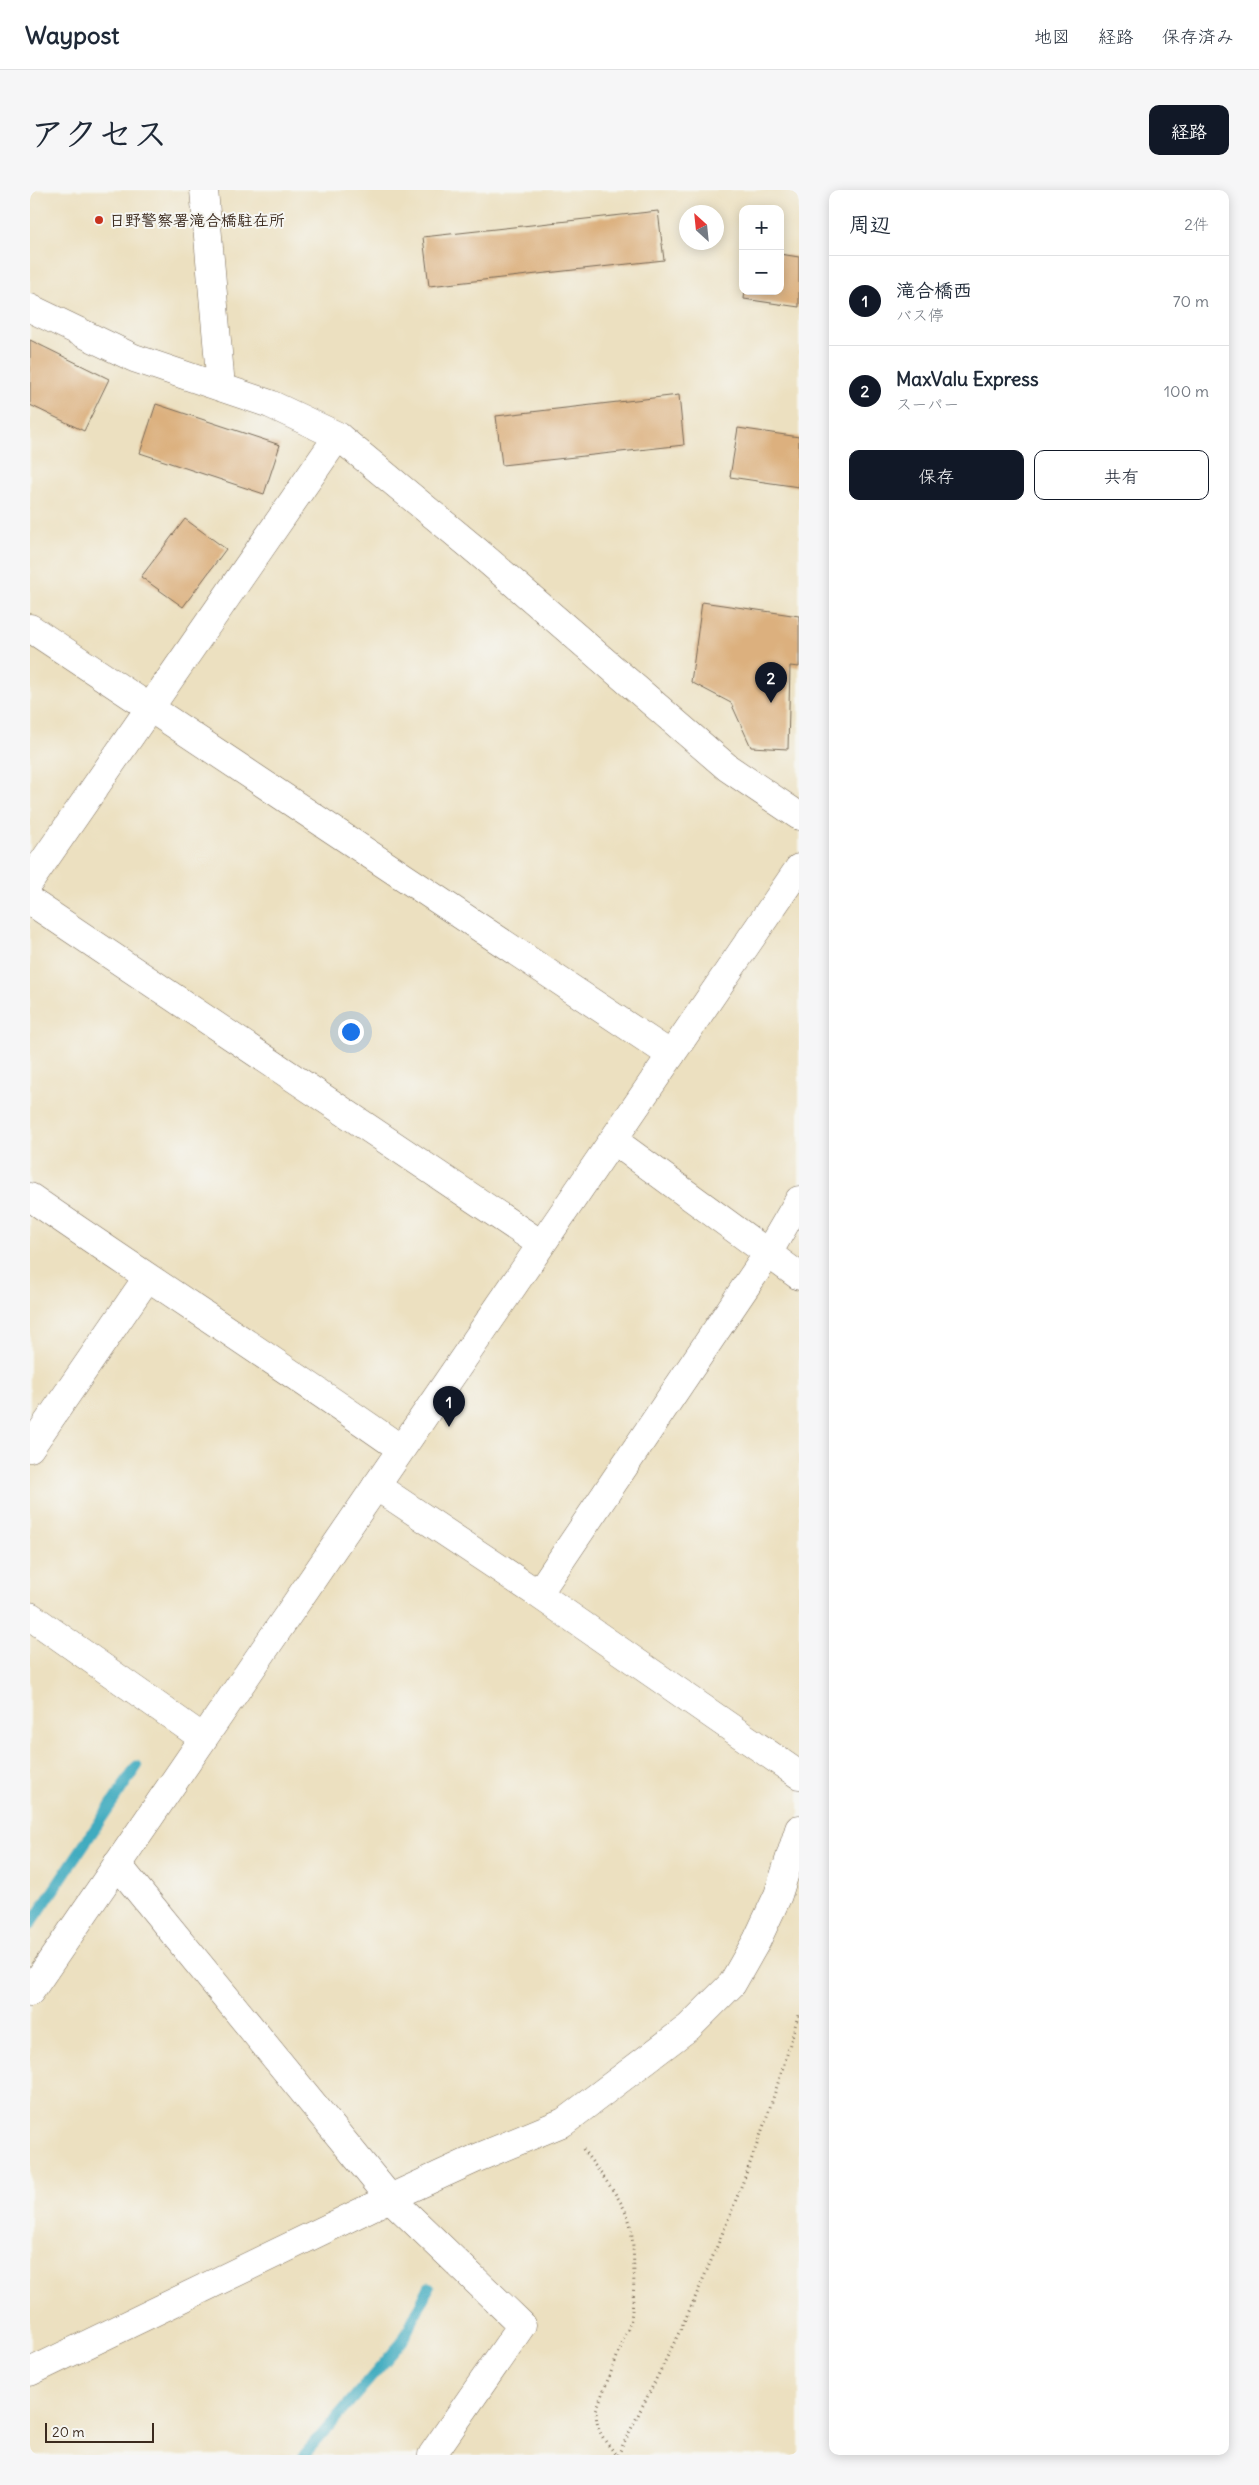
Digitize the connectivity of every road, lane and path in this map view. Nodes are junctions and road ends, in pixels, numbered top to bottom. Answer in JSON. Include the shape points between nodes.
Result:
{"nodes":[{"id":1,"x":204,"y":190,"type":"edge"},
{"id":2,"x":30,"y":308,"type":"edge"},
{"id":3,"x":220,"y":387,"type":"junction"},
{"id":4,"x":338,"y":436,"type":"junction"},
{"id":5,"x":30,"y":628,"type":"edge"},
{"id":6,"x":150,"y":708,"type":"junction"},
{"id":7,"x":799,"y":816,"type":"edge"},
{"id":8,"x":799,"y":868,"type":"edge"},
{"id":9,"x":30,"y":881,"type":"edge"},
{"id":10,"x":30,"y":901,"type":"edge"},
{"id":11,"x":671,"y":1054,"type":"junction"},
{"id":12,"x":612,"y":1140,"type":"junction"},
{"id":13,"x":30,"y":1197,"type":"edge"},
{"id":14,"x":799,"y":1200,"type":"edge"},
{"id":15,"x":541,"y":1244,"type":"junction"},
{"id":16,"x":767,"y":1255,"type":"junction"},
{"id":17,"x":799,"y":1276,"type":"edge"},
{"id":18,"x":147,"y":1278,"type":"junction"},
{"id":19,"x":30,"y":1448,"type":"edge"},
{"id":20,"x":401,"y":1449,"type":"junction"},
{"id":21,"x":376,"y":1486,"type":"junction"},
{"id":22,"x":538,"y":1594,"type":"junction"},
{"id":23,"x":30,"y":1616,"type":"edge"},
{"id":24,"x":203,"y":1738,"type":"junction"},
{"id":25,"x":799,"y":1775,"type":"edge"},
{"id":26,"x":799,"y":1829,"type":"edge"},
{"id":27,"x":118,"y":1864,"type":"junction"},
{"id":28,"x":30,"y":1992,"type":"edge"},
{"id":29,"x":799,"y":2012,"type":"edge"},
{"id":30,"x":564,"y":2122,"type":"junction"},
{"id":31,"x":390,"y":2198,"type":"junction"},
{"id":32,"x":30,"y":2372,"type":"edge"},
{"id":33,"x":432,"y":2455,"type":"edge"},
{"id":34,"x":618,"y":2455,"type":"edge"}],
"edges":[{"from":1,"to":3,"type":"street"},
{"from":2,"to":3,"type":"street","via":[[134,358]]},
{"from":3,"to":4,"type":"street","via":[[270,404]]},
{"from":4,"to":6,"type":"street"},
{"from":4,"to":7,"type":"street","via":[[728,768]]},
{"from":5,"to":6,"type":"street"},
{"from":6,"to":9,"type":"street"},
{"from":6,"to":11,"type":"street"},
{"from":8,"to":11,"type":"street"},
{"from":10,"to":15,"type":"street"},
{"from":11,"to":12,"type":"street"},
{"from":12,"to":15,"type":"street"},
{"from":12,"to":16,"type":"street"},
{"from":13,"to":18,"type":"street"},
{"from":14,"to":16,"type":"street"},
{"from":15,"to":20,"type":"street"},
{"from":16,"to":17,"type":"street"},
{"from":16,"to":22,"type":"street"},
{"from":18,"to":19,"type":"street"},
{"from":18,"to":20,"type":"street"},
{"from":20,"to":21,"type":"street"},
{"from":21,"to":22,"type":"street"},
{"from":21,"to":24,"type":"street"},
{"from":22,"to":25,"type":"street"},
{"from":23,"to":24,"type":"street"},
{"from":24,"to":27,"type":"street"},
{"from":26,"to":30,"type":"street","via":[[778,1895],[732,1984],[689,2027]]},
{"from":27,"to":28,"type":"street"},
{"from":27,"to":31,"type":"street"},
{"from":29,"to":34,"type":"path","via":[[762,2131],[704,2278]]},
{"from":30,"to":31,"type":"street"},
{"from":30,"to":34,"type":"path","via":[[629,2220],[635,2288],[633,2311],[596,2410],[601,2437]]},
{"from":31,"to":32,"type":"street"},
{"from":31,"to":33,"type":"street","via":[[522,2325]]}]}
